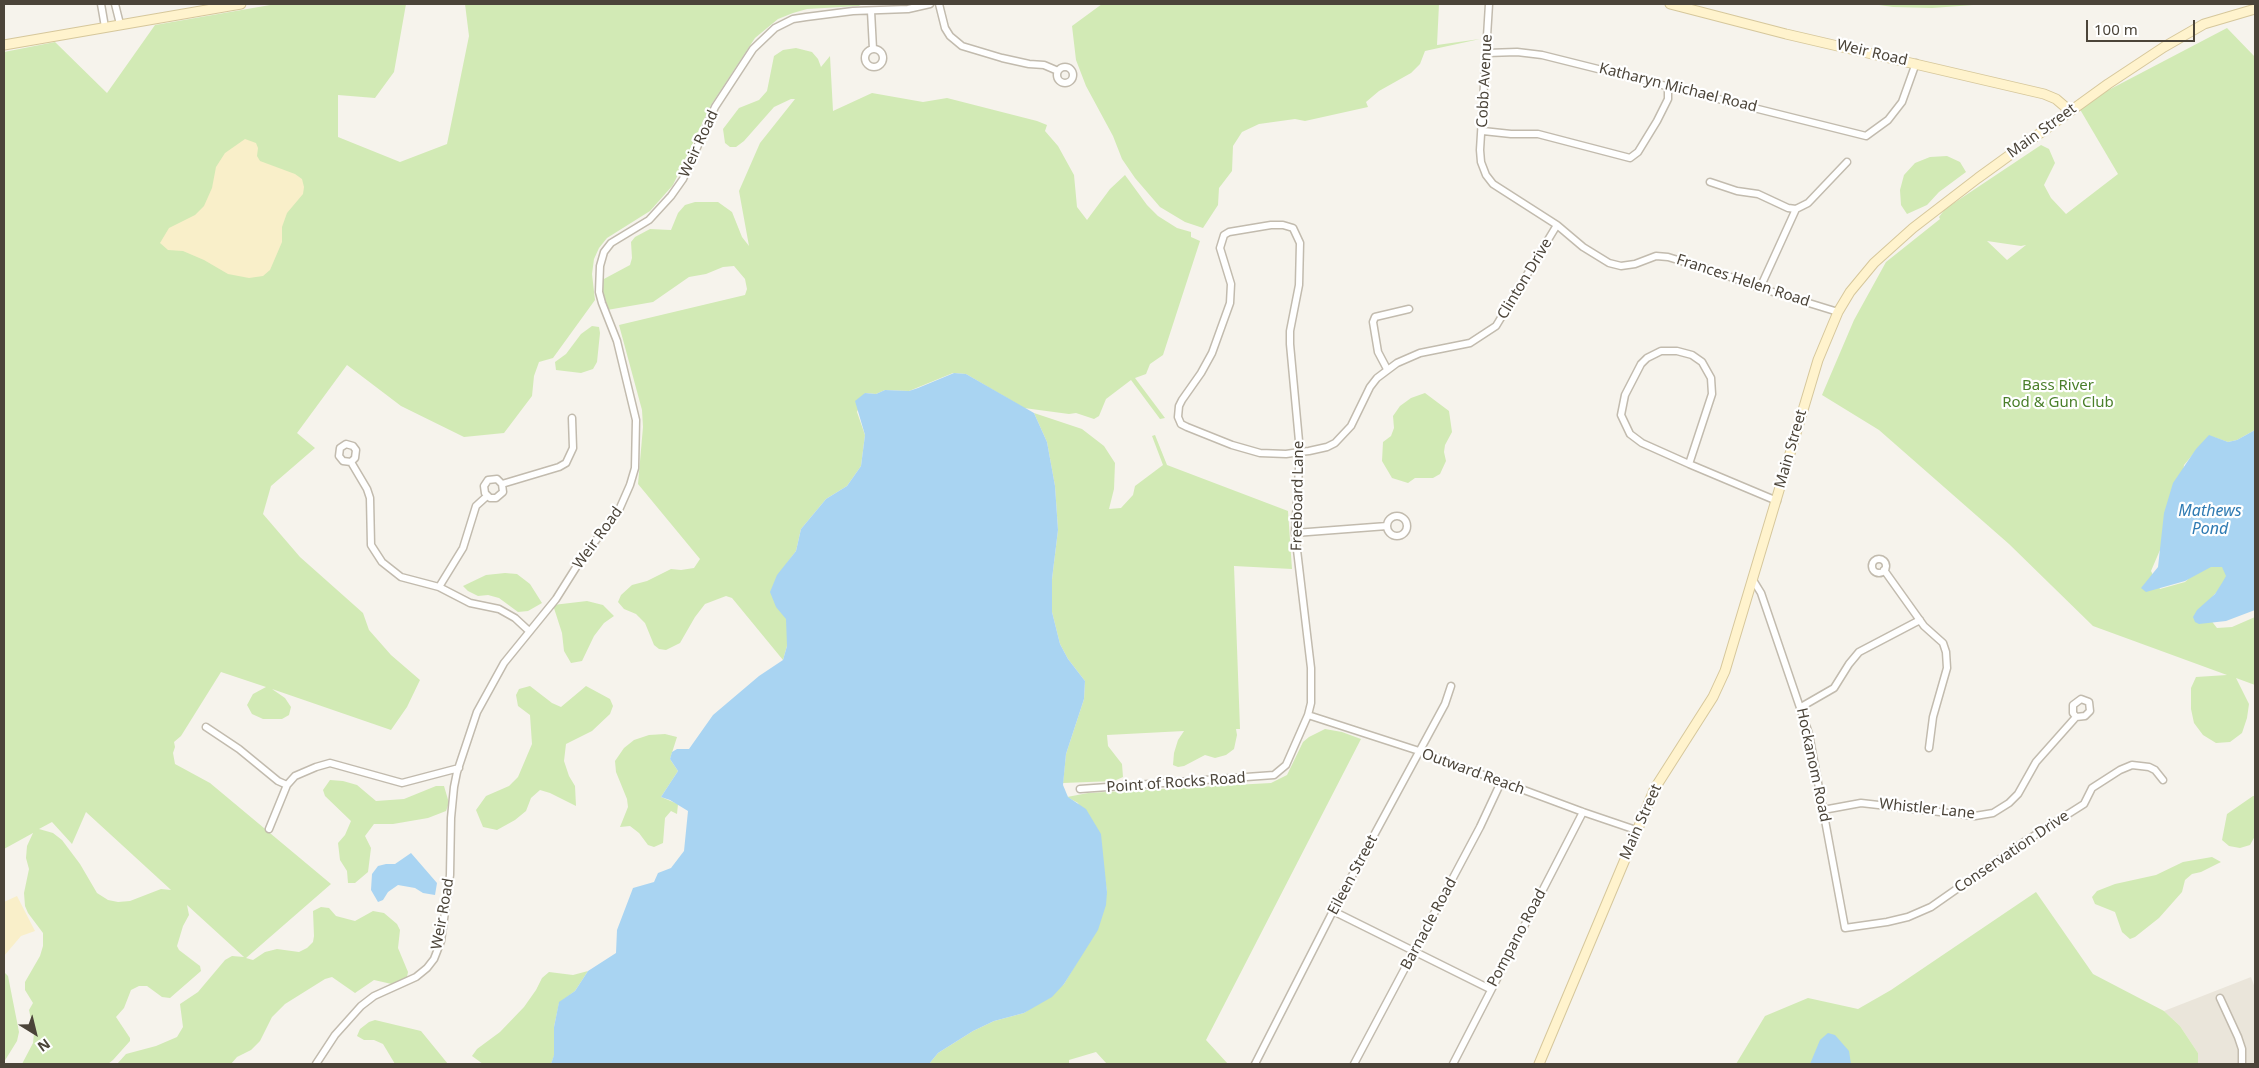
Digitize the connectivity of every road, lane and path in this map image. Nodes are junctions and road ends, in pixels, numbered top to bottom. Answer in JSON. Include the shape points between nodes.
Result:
{"nodes":[{"id":1,"x":101,"y":4,"type":"edge"},
{"id":2,"x":115,"y":4,"type":"edge"},
{"id":3,"x":241,"y":4,"type":"edge"},
{"id":4,"x":930,"y":4,"type":"edge"},
{"id":5,"x":939,"y":4,"type":"edge"},
{"id":6,"x":1490,"y":4,"type":"edge"},
{"id":7,"x":1670,"y":4,"type":"edge"},
{"id":8,"x":2255,"y":9,"type":"edge"},
{"id":9,"x":871,"y":11,"type":"junction"},
{"id":10,"x":120,"y":24,"type":"junction"},
{"id":11,"x":105,"y":27,"type":"junction"},
{"id":12,"x":4,"y":45,"type":"edge"},
{"id":13,"x":873,"y":49,"type":"dead end"},
{"id":14,"x":1487,"y":52,"type":"junction"},
{"id":15,"x":1916,"y":63,"type":"junction"},
{"id":16,"x":1058,"y":71,"type":"dead end"},
{"id":17,"x":1668,"y":86,"type":"junction"},
{"id":18,"x":2070,"y":111,"type":"junction"},
{"id":19,"x":1483,"y":131,"type":"junction"},
{"id":20,"x":1481,"y":158,"type":"joint"},
{"id":21,"x":1847,"y":162,"type":"dead end"},
{"id":22,"x":1710,"y":182,"type":"dead end"},
{"id":23,"x":1796,"y":209,"type":"junction"},
{"id":24,"x":1557,"y":225,"type":"junction"},
{"id":25,"x":1760,"y":288,"type":"junction"},
{"id":26,"x":1409,"y":309,"type":"dead end"},
{"id":27,"x":1838,"y":312,"type":"junction"},
{"id":28,"x":1387,"y":369,"type":"junction"},
{"id":29,"x":1178,"y":417,"type":"joint"},
{"id":30,"x":572,"y":418,"type":"dead end"},
{"id":31,"x":1300,"y":452,"type":"junction"},
{"id":32,"x":351,"y":462,"type":"dead end"},
{"id":33,"x":1689,"y":464,"type":"junction"},
{"id":34,"x":502,"y":484,"type":"junction"},
{"id":35,"x":486,"y":496,"type":"junction"},
{"id":36,"x":1777,"y":501,"type":"junction"},
{"id":37,"x":1387,"y":526,"type":"dead end"},
{"id":38,"x":1295,"y":533,"type":"junction"},
{"id":39,"x":1884,"y":570,"type":"dead end"},
{"id":40,"x":1753,"y":580,"type":"junction"},
{"id":41,"x":439,"y":588,"type":"junction"},
{"id":42,"x":1920,"y":620,"type":"junction"},
{"id":43,"x":529,"y":631,"type":"junction"},
{"id":44,"x":1451,"y":686,"type":"dead end"},
{"id":45,"x":1801,"y":707,"type":"junction"},
{"id":46,"x":1308,"y":715,"type":"junction"},
{"id":47,"x":2076,"y":717,"type":"dead end"},
{"id":48,"x":206,"y":727,"type":"dead end"},
{"id":49,"x":1929,"y":748,"type":"dead end"},
{"id":50,"x":1419,"y":752,"type":"junction"},
{"id":51,"x":459,"y":768,"type":"junction"},
{"id":52,"x":1271,"y":776,"type":"joint"},
{"id":53,"x":2163,"y":780,"type":"dead end"},
{"id":54,"x":1501,"y":782,"type":"junction"},
{"id":55,"x":286,"y":785,"type":"junction"},
{"id":56,"x":1080,"y":789,"type":"dead end"},
{"id":57,"x":1823,"y":810,"type":"junction"},
{"id":58,"x":1583,"y":812,"type":"junction"},
{"id":59,"x":269,"y":829,"type":"dead end"},
{"id":60,"x":1636,"y":830,"type":"junction"},
{"id":61,"x":1333,"y":911,"type":"junction"},
{"id":62,"x":1845,"y":928,"type":"joint"},
{"id":63,"x":1415,"y":950,"type":"junction"},
{"id":64,"x":1490,"y":989,"type":"junction"},
{"id":65,"x":2220,"y":998,"type":"dead end"},
{"id":66,"x":316,"y":1064,"type":"edge"},
{"id":67,"x":1255,"y":1064,"type":"edge"},
{"id":68,"x":1354,"y":1064,"type":"edge"},
{"id":69,"x":1453,"y":1064,"type":"edge"},
{"id":70,"x":1539,"y":1064,"type":"edge"},
{"id":71,"x":2243,"y":1064,"type":"edge"}],
"edges":[{"from":1,"to":11,"type":"street"},
{"from":2,"to":10,"type":"street"},
{"from":3,"to":10,"type":"main road"},
{"from":4,"to":9,"type":"street","name":"Weir Road"},
{"from":5,"to":16,"type":"street","via":[[945,28],[962,46]]},
{"from":6,"to":14,"type":"street","name":"Cobb Avenue"},
{"from":7,"to":15,"type":"main road","name":"Weir Road"},
{"from":8,"to":18,"type":"main road","name":"Main Street","via":[[2204,24]]},
{"from":9,"to":13,"type":"street"},
{"from":9,"to":43,"type":"street","name":"Weir Road","via":[[793,19],[764,36],[715,107],[674,192],[649,220],[611,243],[604,252],[599,292],[617,341],[635,413],[634,468],[619,510],[550,607]]},
{"from":10,"to":11,"type":"main road"},
{"from":11,"to":12,"type":"main road"},
{"from":14,"to":17,"type":"street","name":"Katharyn Michael Road","via":[[1542,55]]},
{"from":14,"to":19,"type":"street","name":"Cobb Avenue"},
{"from":15,"to":17,"type":"street","name":"Katharyn Michael Road","via":[[1899,107],[1888,120],[1866,136]]},
{"from":15,"to":18,"type":"main road","name":"Weir Road","via":[[2044,94]]},
{"from":17,"to":19,"type":"street","via":[[1668,99],[1644,144],[1630,158],[1538,134]]},
{"from":18,"to":27,"type":"main road","name":"Main Street","via":[[1890,248],[1862,276]]},
{"from":19,"to":20,"type":"street","name":"Cobb Avenue"},
{"from":20,"to":24,"type":"street","name":"Frances Helen Road","via":[[1486,175],[1501,190]]},
{"from":21,"to":23,"type":"street","via":[[1808,203]]},
{"from":22,"to":23,"type":"street","via":[[1758,194]]},
{"from":23,"to":25,"type":"street"},
{"from":24,"to":25,"type":"street","name":"Frances Helen Road","via":[[1583,247],[1614,265],[1635,264],[1656,256],[1668,257]]},
{"from":24,"to":28,"type":"street","name":"Clinton Drive","via":[[1496,326],[1470,343],[1420,353]]},
{"from":25,"to":27,"type":"street","name":"Frances Helen Road"},
{"from":26,"to":28,"type":"street","via":[[1375,317],[1378,352]]},
{"from":27,"to":36,"type":"main road","name":"Main Street","via":[[1818,360]]},
{"from":28,"to":31,"type":"street","name":"Clinton Drive","via":[[1370,387],[1343,436],[1327,447]]},
{"from":29,"to":31,"type":"street","name":"Clinton Drive","via":[[1187,428],[1245,449],[1260,453]]},
{"from":29,"to":31,"type":"street","name":"Freeboard Lane","via":[[1182,400],[1212,353],[1230,303],[1230,284],[1220,248],[1222,239],[1229,232],[1271,225],[1292,228],[1300,243],[1299,284],[1290,344]]},
{"from":30,"to":34,"type":"street","via":[[572,448],[566,463]]},
{"from":31,"to":38,"type":"street","name":"Freeboard Lane"},
{"from":32,"to":41,"type":"street","via":[[370,498],[370,537],[375,554],[401,577]]},
{"from":33,"to":33,"type":"street","via":[[1712,394],[1711,378],[1702,362],[1692,356],[1677,351],[1661,352],[1647,358],[1637,370],[1621,409],[1622,420],[1627,431],[1637,440]]},
{"from":33,"to":36,"type":"street"},
{"from":34,"to":35,"type":"street","via":[[500,496],[493,499]]},
{"from":34,"to":35,"type":"street","via":[[496,479],[488,480],[484,488]]},
{"from":35,"to":41,"type":"street","via":[[473,512],[466,541]]},
{"from":36,"to":40,"type":"main road","name":"Main Street"},
{"from":37,"to":38,"type":"street"},
{"from":38,"to":46,"type":"street","name":"Freeboard Lane","via":[[1311,668]]},
{"from":39,"to":42,"type":"street"},
{"from":40,"to":45,"type":"street","name":"Hockanom Road","via":[[1761,593]]},
{"from":40,"to":60,"type":"main road","name":"Main Street","via":[[1718,690],[1656,788]]},
{"from":41,"to":43,"type":"street","via":[[470,603],[499,609]]},
{"from":42,"to":45,"type":"street","via":[[1859,652],[1834,688]]},
{"from":42,"to":49,"type":"street","via":[[1943,643],[1947,658],[1945,678],[1929,732]]},
{"from":43,"to":51,"type":"street","name":"Weir Road","via":[[485,694]]},
{"from":44,"to":50,"type":"street","name":"Eileen Street"},
{"from":45,"to":57,"type":"street","name":"Hockanom Road"},
{"from":46,"to":50,"type":"street","name":"Outward Reach"},
{"from":46,"to":52,"type":"street","name":"Freeboard Lane","via":[[1286,765]]},
{"from":47,"to":57,"type":"street","name":"Whistler Lane","via":[[2036,762],[2018,794],[1993,813],[1975,816],[1861,803]]},
{"from":48,"to":55,"type":"street"},
{"from":50,"to":54,"type":"street","name":"Outward Reach"},
{"from":50,"to":61,"type":"street","name":"Eileen Street"},
{"from":51,"to":55,"type":"street","via":[[396,783],[330,764],[306,770]]},
{"from":51,"to":66,"type":"street","name":"Weir Road","via":[[454,787],[452,858],[445,912],[441,941],[434,959],[416,977],[361,1006],[335,1035]]},
{"from":52,"to":56,"type":"street","name":"Point of Rocks Road"},
{"from":53,"to":62,"type":"street","name":"Conservation Drive","via":[[2149,767],[2132,765],[2120,770],[2092,788],[2084,804],[1931,907],[1908,917]]},
{"from":54,"to":58,"type":"street","name":"Outward Reach"},
{"from":54,"to":63,"type":"street","name":"Barnacle Road"},
{"from":55,"to":59,"type":"street"},
{"from":57,"to":62,"type":"street","name":"Hockanom Road"},
{"from":58,"to":60,"type":"street","name":"Outward Reach"},
{"from":58,"to":64,"type":"street","name":"Pompano Road"},
{"from":60,"to":70,"type":"main road","name":"Main Street"},
{"from":61,"to":63,"type":"street"},
{"from":61,"to":67,"type":"street","name":"Eileen Street"},
{"from":63,"to":64,"type":"street"},
{"from":63,"to":68,"type":"street","name":"Barnacle Road"},
{"from":64,"to":69,"type":"street","name":"Pompano Road"},
{"from":65,"to":71,"type":"street","via":[[2238,1037]]}]}
